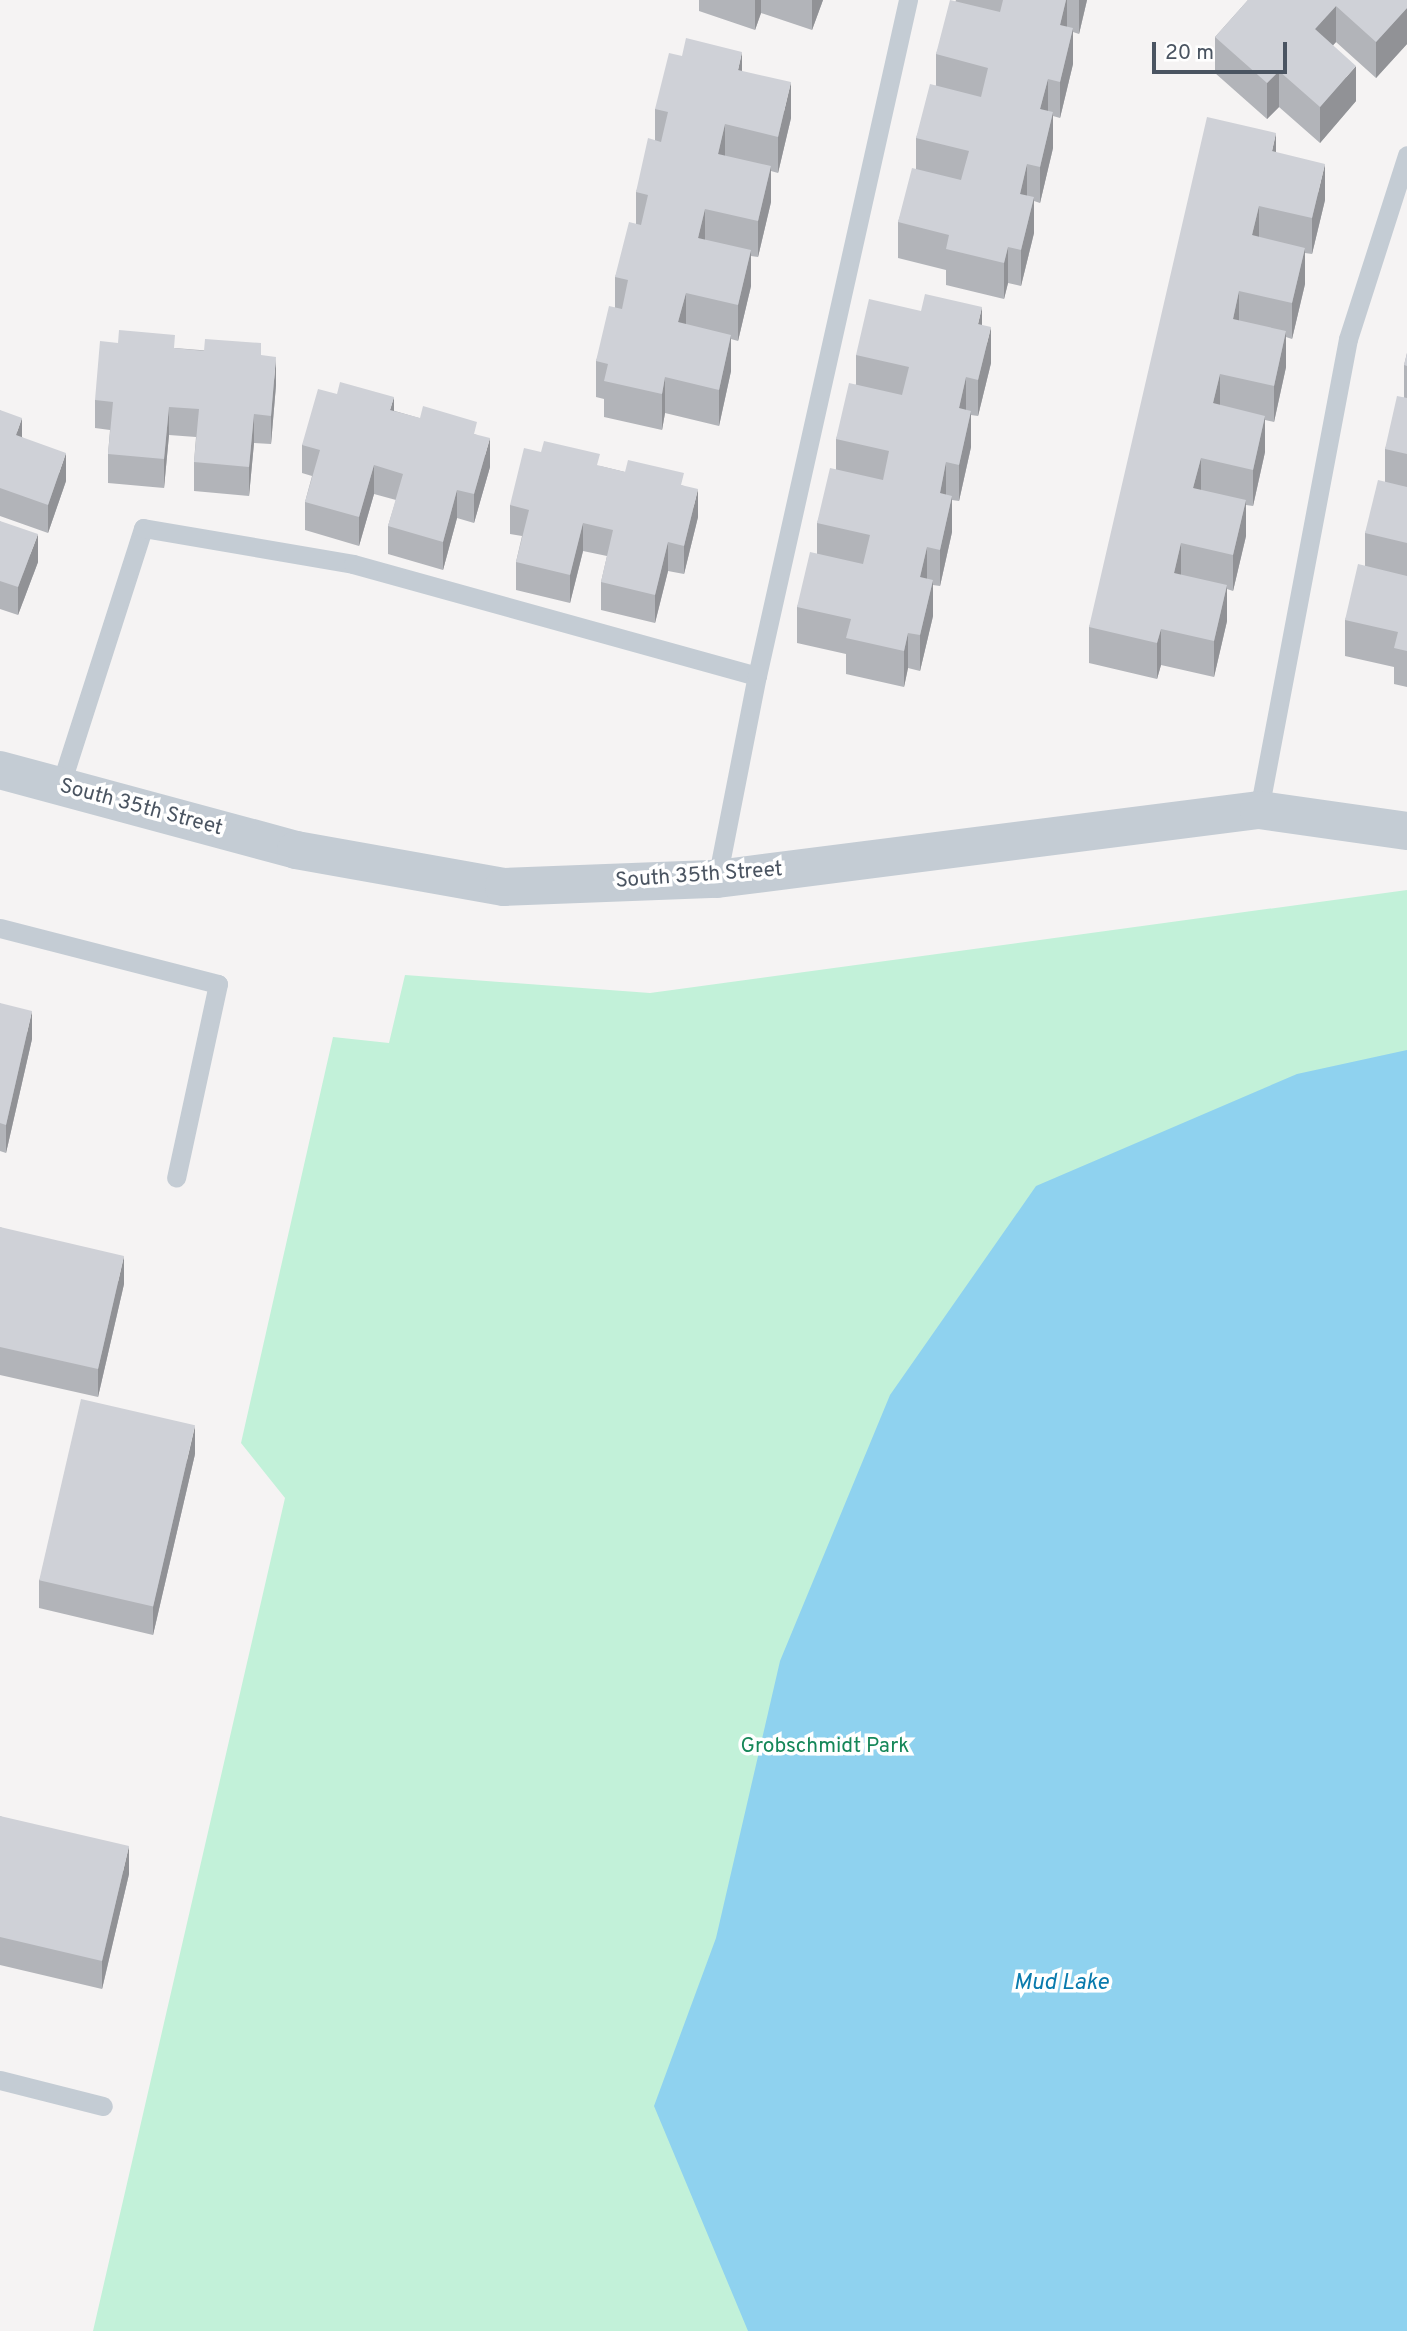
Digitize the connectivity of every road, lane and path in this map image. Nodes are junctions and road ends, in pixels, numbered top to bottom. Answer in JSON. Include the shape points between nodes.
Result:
{"nodes":[{"id":1,"x":908,"y":0,"type":"edge"},
{"id":2,"x":1407,"y":155,"type":"edge"},
{"id":3,"x":757,"y":676,"type":"junction"},
{"id":4,"x":0,"y":771,"type":"edge"},
{"id":5,"x":61,"y":787,"type":"junction"},
{"id":6,"x":1259,"y":810,"type":"junction"},
{"id":7,"x":1407,"y":831,"type":"edge"},
{"id":8,"x":717,"y":879,"type":"junction"},
{"id":9,"x":0,"y":928,"type":"edge"},
{"id":10,"x":176,"y":1178,"type":"dead end"},
{"id":11,"x":0,"y":2080,"type":"edge"},
{"id":12,"x":103,"y":2106,"type":"dead end"}],
"edges":[{"from":1,"to":3,"type":"lane"},
{"from":2,"to":6,"type":"lane","via":[[1348,339]]},
{"from":3,"to":5,"type":"lane","via":[[353,564],[143,528]]},
{"from":3,"to":8,"type":"lane"},
{"from":4,"to":5,"type":"street","name":"South 35th Street"},
{"from":5,"to":8,"type":"street","name":"South 35th Street","via":[[296,850],[504,887]]},
{"from":6,"to":7,"type":"street","name":"South 35th Street"},
{"from":6,"to":8,"type":"street","name":"South 35th Street"},
{"from":9,"to":10,"type":"lane","via":[[218,984]]},
{"from":11,"to":12,"type":"lane"}]}
